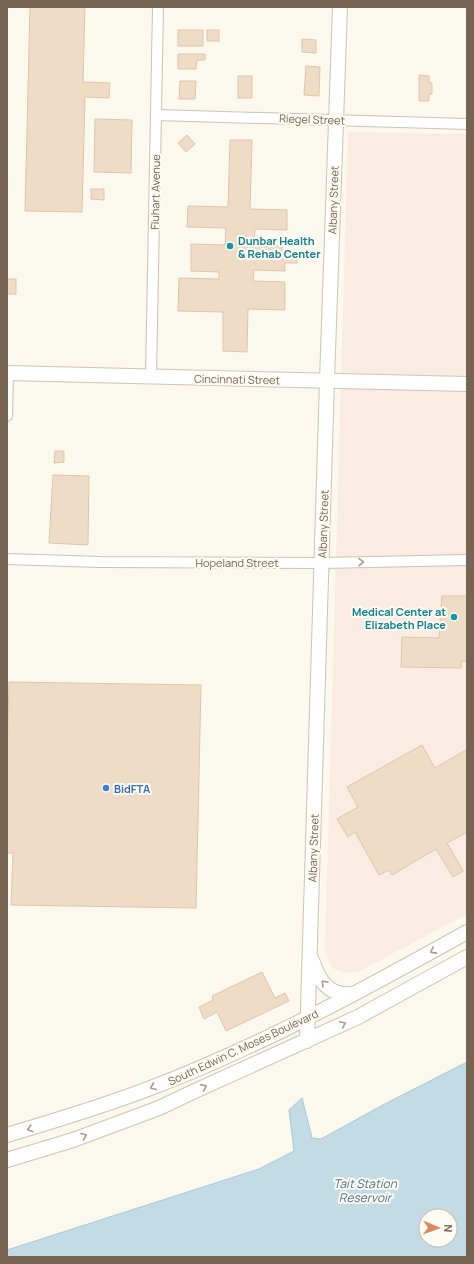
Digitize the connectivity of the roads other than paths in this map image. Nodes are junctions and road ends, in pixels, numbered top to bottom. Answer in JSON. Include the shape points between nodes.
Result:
{"nodes":[{"id":1,"x":158,"y":7,"type":"edge"},
{"id":2,"x":340,"y":7,"type":"edge"},
{"id":3,"x":156,"y":115,"type":"junction"},
{"id":4,"x":336,"y":120,"type":"junction"},
{"id":5,"x":467,"y":124,"type":"edge"},
{"id":6,"x":7,"y":373,"type":"edge"},
{"id":7,"x":151,"y":376,"type":"junction"},
{"id":8,"x":327,"y":380,"type":"junction"},
{"id":9,"x":467,"y":384,"type":"edge"},
{"id":10,"x":7,"y":416,"type":"edge"},
{"id":11,"x":7,"y":559,"type":"edge"},
{"id":12,"x":467,"y":560,"type":"edge"},
{"id":13,"x":322,"y":563,"type":"junction"},
{"id":14,"x":467,"y":932,"type":"edge"},
{"id":15,"x":310,"y":954,"type":"junction"},
{"id":16,"x":467,"y":957,"type":"edge"},
{"id":17,"x":353,"y":994,"type":"junction"},
{"id":18,"x":308,"y":1017,"type":"junction"},
{"id":19,"x":307,"y":1041,"type":"junction"},
{"id":20,"x":7,"y":1135,"type":"edge"},
{"id":21,"x":7,"y":1160,"type":"edge"}],
"edges":[{"from":1,"to":3,"type":"street","name":"Fluhart Avenue"},
{"from":2,"to":4,"type":"street","name":"Albany Street"},
{"from":3,"to":4,"type":"street","name":"Riegel Street"},
{"from":3,"to":7,"type":"street","name":"Fluhart Avenue"},
{"from":4,"to":5,"type":"street","name":"Riegel Street"},
{"from":4,"to":8,"type":"street","name":"Albany Street"},
{"from":6,"to":7,"type":"street","name":"Cincinnati Street"},
{"from":6,"to":10,"type":"street"},
{"from":7,"to":8,"type":"street","name":"Cincinnati Street"},
{"from":8,"to":9,"type":"street","name":"Cincinnati Street"},
{"from":8,"to":13,"type":"street","name":"Albany Street"},
{"from":11,"to":13,"type":"street","name":"Hopeland Street"},
{"from":13,"to":12,"type":"street","name":"Hopeland Street","one_way":true},
{"from":13,"to":15,"type":"street","name":"Albany Street"},
{"from":14,"to":17,"type":"street","name":"South Edwin C. Moses Boulevard","one_way":true},
{"from":17,"to":15,"type":"street","one_way":true,"via":[[342,994],[327,987],[317,974]]},
{"from":15,"to":18,"type":"street","name":"Albany Street"},
{"from":19,"to":16,"type":"street","name":"South Edwin C. Moses Boulevard","one_way":true,"via":[[358,1017]]},
{"from":17,"to":18,"type":"street","name":"South Edwin C. Moses Boulevard"},
{"from":18,"to":19,"type":"street","name":"Albany Street"},
{"from":18,"to":20,"type":"street","name":"South Edwin C. Moses Boulevard","one_way":true,"via":[[254,1044],[148,1089]]},
{"from":21,"to":19,"type":"street","name":"South Edwin C. Moses Boulevard","one_way":true,"via":[[73,1140],[159,1108]]}]}
